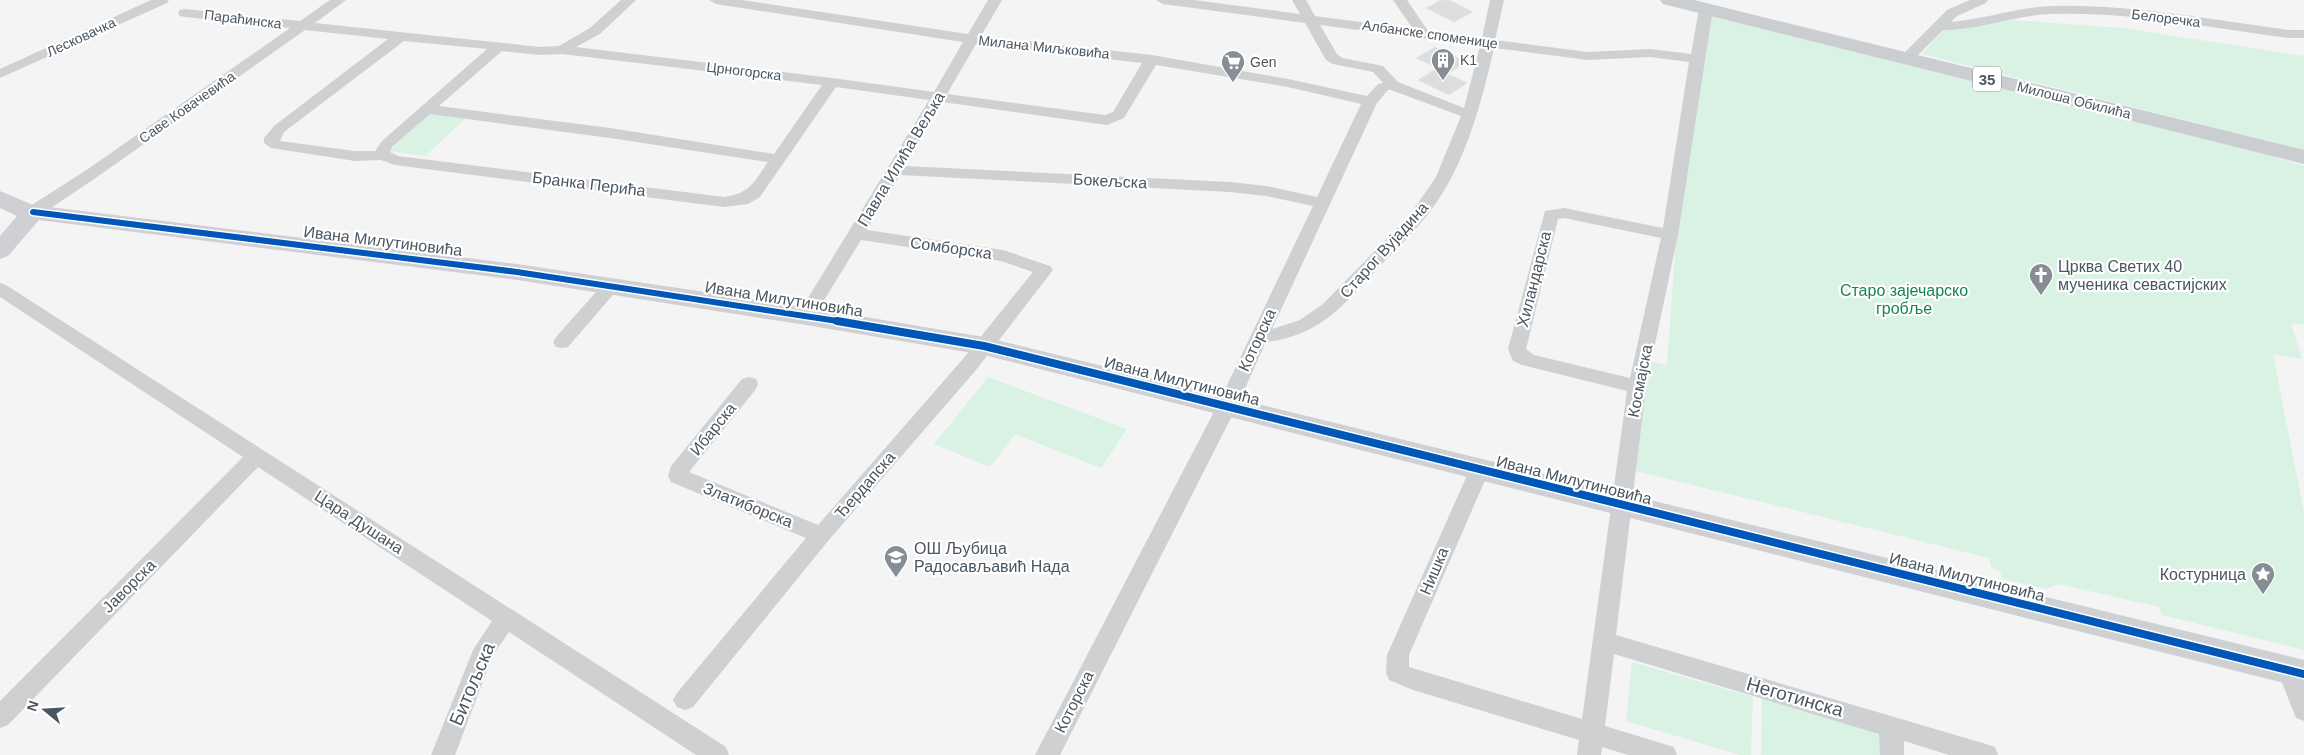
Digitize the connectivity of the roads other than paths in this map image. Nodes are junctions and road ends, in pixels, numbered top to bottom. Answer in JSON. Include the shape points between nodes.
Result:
{"nodes":[{"id":1,"x":162,"y":0,"type":"edge"},
{"id":2,"x":339,"y":0,"type":"edge"},
{"id":3,"x":629,"y":0,"type":"edge"},
{"id":4,"x":716,"y":0,"type":"edge"},
{"id":5,"x":995,"y":0,"type":"edge"},
{"id":6,"x":1163,"y":0,"type":"edge"},
{"id":7,"x":1299,"y":0,"type":"edge"},
{"id":8,"x":1400,"y":0,"type":"edge"},
{"id":9,"x":1496,"y":0,"type":"edge"},
{"id":10,"x":1670,"y":0,"type":"edge"},
{"id":11,"x":1981,"y":0,"type":"edge"},
{"id":12,"x":1706,"y":9,"type":"junction"},
{"id":13,"x":185,"y":12,"type":"dead end"},
{"id":14,"x":1311,"y":19,"type":"junction"},
{"id":15,"x":301,"y":26,"type":"junction"},
{"id":16,"x":1938,"y":26,"type":"junction"},
{"id":17,"x":1423,"y":33,"type":"junction"},
{"id":18,"x":2304,"y":34,"type":"edge"},
{"id":19,"x":401,"y":36,"type":"junction"},
{"id":20,"x":970,"y":39,"type":"junction"},
{"id":21,"x":1487,"y":42,"type":"junction"},
{"id":22,"x":499,"y":46,"type":"junction"},
{"id":23,"x":562,"y":50,"type":"junction"},
{"id":24,"x":1331,"y":57,"type":"joint"},
{"id":25,"x":1697,"y":58,"type":"junction"},
{"id":26,"x":1152,"y":59,"type":"junction"},
{"id":27,"x":1906,"y":59,"type":"junction"},
{"id":28,"x":0,"y":74,"type":"edge"},
{"id":29,"x":832,"y":82,"type":"junction"},
{"id":30,"x":1393,"y":85,"type":"junction"},
{"id":31,"x":939,"y":98,"type":"junction"},
{"id":32,"x":1370,"y":101,"type":"junction"},
{"id":33,"x":428,"y":108,"type":"junction"},
{"id":34,"x":1468,"y":114,"type":"junction"},
{"id":35,"x":383,"y":155,"type":"junction"},
{"id":36,"x":2304,"y":157,"type":"edge"},
{"id":37,"x":777,"y":159,"type":"junction"},
{"id":38,"x":896,"y":170,"type":"junction"},
{"id":39,"x":0,"y":198,"type":"edge"},
{"id":40,"x":1322,"y":203,"type":"junction"},
{"id":41,"x":18,"y":212,"type":"edge"},
{"id":42,"x":1564,"y":214,"type":"joint"},
{"id":43,"x":856,"y":234,"type":"junction"},
{"id":44,"x":1670,"y":235,"type":"junction"},
{"id":45,"x":0,"y":251,"type":"edge"},
{"id":46,"x":1044,"y":270,"type":"joint"},
{"id":47,"x":611,"y":286,"type":"junction"},
{"id":48,"x":0,"y":289,"type":"edge"},
{"id":49,"x":806,"y":316,"type":"junction"},
{"id":50,"x":1258,"y":337,"type":"junction"},
{"id":51,"x":562,"y":342,"type":"dead end"},
{"id":52,"x":984,"y":346,"type":"junction"},
{"id":53,"x":1520,"y":356,"type":"joint"},
{"id":54,"x":748,"y":384,"type":"dead end"},
{"id":55,"x":1637,"y":387,"type":"junction"},
{"id":56,"x":1227,"y":406,"type":"junction"},
{"id":57,"x":257,"y":456,"type":"junction"},
{"id":58,"x":1479,"y":470,"type":"junction"},
{"id":59,"x":677,"y":474,"type":"joint"},
{"id":60,"x":1620,"y":505,"type":"junction"},
{"id":61,"x":820,"y":535,"type":"junction"},
{"id":62,"x":507,"y":617,"type":"junction"},
{"id":63,"x":1604,"y":642,"type":"junction"},
{"id":64,"x":2296,"y":672,"type":"edge"},
{"id":65,"x":685,"y":700,"type":"dead end"},
{"id":66,"x":2304,"y":710,"type":"edge"},
{"id":67,"x":0,"y":717,"type":"edge"},
{"id":68,"x":1891,"y":725,"type":"junction"},
{"id":69,"x":1590,"y":744,"type":"edge"},
{"id":70,"x":443,"y":755,"type":"edge"},
{"id":71,"x":717,"y":755,"type":"edge"},
{"id":72,"x":1047,"y":755,"type":"edge"},
{"id":73,"x":1665,"y":755,"type":"edge"},
{"id":74,"x":1892,"y":755,"type":"edge"},
{"id":75,"x":1986,"y":755,"type":"edge"}],
"edges":[{"from":1,"to":28,"type":"street","name":"Лесковачка"},
{"from":2,"to":15,"type":"street","name":"Саве Ковачевића"},
{"from":3,"to":23,"type":"street","via":[[595,32]]},
{"from":4,"to":20,"type":"street","name":"Милана Миљковића"},
{"from":5,"to":20,"type":"street","name":"Павла Илића Вељка"},
{"from":6,"to":14,"type":"street","name":"Албанске споменице"},
{"from":7,"to":14,"type":"street"},
{"from":8,"to":17,"type":"street"},
{"from":9,"to":21,"type":"street","name":"Старог Вујадина"},
{"from":10,"to":12,"type":"main road","name":"Милоша Обилића","number":"35"},
{"from":11,"to":16,"type":"street","via":[[1952,13]]},
{"from":12,"to":25,"type":"street","name":"Космајска"},
{"from":12,"to":27,"type":"main road","name":"Милоша Обилића","number":"35"},
{"from":13,"to":15,"type":"street","name":"Параћинска"},
{"from":14,"to":17,"type":"street","name":"Албанске споменице"},
{"from":14,"to":24,"type":"street"},
{"from":15,"to":19,"type":"street","name":"Црногорска"},
{"from":15,"to":41,"type":"street","name":"Саве Ковачевића","via":[[94,172]]},
{"from":16,"to":18,"type":"street","name":"Белоречка","via":[[2030,11],[2078,10]]},
{"from":16,"to":27,"type":"street"},
{"from":17,"to":21,"type":"street","name":"Албанске споменице"},
{"from":19,"to":22,"type":"street","name":"Црногорска"},
{"from":19,"to":35,"type":"street","name":"Бранка Перића","via":[[279,129],[272,138],[272,143],[276,144],[355,156]]},
{"from":20,"to":26,"type":"street","name":"Милана Миљковића"},
{"from":20,"to":31,"type":"street","name":"Павла Илића Вељка"},
{"from":21,"to":25,"type":"street","name":"Албанске споменице","via":[[1588,56],[1656,53]]},
{"from":21,"to":34,"type":"street","name":"Старог Вујадина","via":[[1481,75]]},
{"from":22,"to":23,"type":"street","name":"Црногорска"},
{"from":22,"to":33,"type":"street"},
{"from":23,"to":29,"type":"street","name":"Црногорска"},
{"from":24,"to":30,"type":"street","via":[[1378,69]]},
{"from":25,"to":44,"type":"street","name":"Космајска"},
{"from":26,"to":31,"type":"street","name":"Црногорска","via":[[1119,116],[1106,120]]},
{"from":26,"to":32,"type":"street","name":"Милана Миљковића","via":[[1264,78]]},
{"from":27,"to":36,"type":"main road","name":"Милоша Обилића","number":"35"},
{"from":29,"to":31,"type":"street","name":"Црногорска"},
{"from":29,"to":37,"type":"street","name":"Бранка Перића"},
{"from":30,"to":32,"type":"street","name":"Которска","via":[[1383,87]]},
{"from":30,"to":34,"type":"street"},
{"from":31,"to":38,"type":"street","name":"Павла Илића Вељка"},
{"from":32,"to":40,"type":"street","name":"Которска"},
{"from":33,"to":35,"type":"street","via":[[387,144]]},
{"from":33,"to":37,"type":"street"},
{"from":34,"to":50,"type":"street","name":"Старог Вујадина","via":[[1454,154],[1429,202],[1331,307],[1317,321],[1303,328]]},
{"from":35,"to":37,"type":"street","name":"Бранка Перића","via":[[395,160],[732,202],[751,196]]},
{"from":38,"to":40,"type":"street","name":"Бокељска","via":[[1230,187]]},
{"from":38,"to":43,"type":"street","name":"Павла Илића Вељка"},
{"from":39,"to":41,"type":"street"},
{"from":40,"to":50,"type":"street","name":"Которска"},
{"from":41,"to":45,"type":"street"},
{"from":41,"to":47,"type":"street","name":"Ивана Милутиновића","via":[[507,270]]},
{"from":42,"to":44,"type":"street"},
{"from":42,"to":53,"type":"street","name":"Хиландарска","via":[[1556,213],[1549,218],[1517,349]]},
{"from":43,"to":46,"type":"street","name":"Сомборска","via":[[1002,256]]},
{"from":43,"to":49,"type":"street","name":"Павла Илића Вељка"},
{"from":44,"to":55,"type":"street","name":"Космајска"},
{"from":46,"to":52,"type":"street","name":"Ђердапска"},
{"from":47,"to":49,"type":"street","name":"Ивана Милутиновића"},
{"from":47,"to":51,"type":"street"},
{"from":48,"to":57,"type":"street","name":"Цара Душана"},
{"from":49,"to":52,"type":"street","name":"Ивана Милутиновића"},
{"from":50,"to":56,"type":"street","name":"Которска"},
{"from":52,"to":56,"type":"street","name":"Ивана Милутиновића"},
{"from":52,"to":61,"type":"street","name":"Ђердапска"},
{"from":53,"to":55,"type":"street"},
{"from":54,"to":59,"type":"street","name":"Ибарска"},
{"from":55,"to":60,"type":"street","name":"Космајска"},
{"from":56,"to":58,"type":"street","name":"Ивана Милутиновића"},
{"from":56,"to":72,"type":"street","name":"Которска"},
{"from":57,"to":62,"type":"street","name":"Цара Душана"},
{"from":57,"to":67,"type":"street","name":"Јаворска"},
{"from":58,"to":60,"type":"street","name":"Ивана Милутиновића"},
{"from":58,"to":69,"type":"street","name":"Нишка","via":[[1398,655],[1398,673]]},
{"from":59,"to":61,"type":"street","name":"Златиборска","via":[[680,478]]},
{"from":60,"to":63,"type":"street","name":"Космајска"},
{"from":60,"to":64,"type":"street","name":"Ивана Милутиновића"},
{"from":61,"to":65,"type":"street","name":"Ђердапска"},
{"from":62,"to":70,"type":"street","name":"Битољска","via":[[484,650]]},
{"from":62,"to":71,"type":"street","name":"Цара Душана"},
{"from":63,"to":68,"type":"street","name":"Неготинска"},
{"from":63,"to":69,"type":"street","name":"Космајска"},
{"from":64,"to":66,"type":"street"},
{"from":68,"to":74,"type":"street"},
{"from":68,"to":75,"type":"street","name":"Неготинска"},
{"from":69,"to":73,"type":"street"}]}
